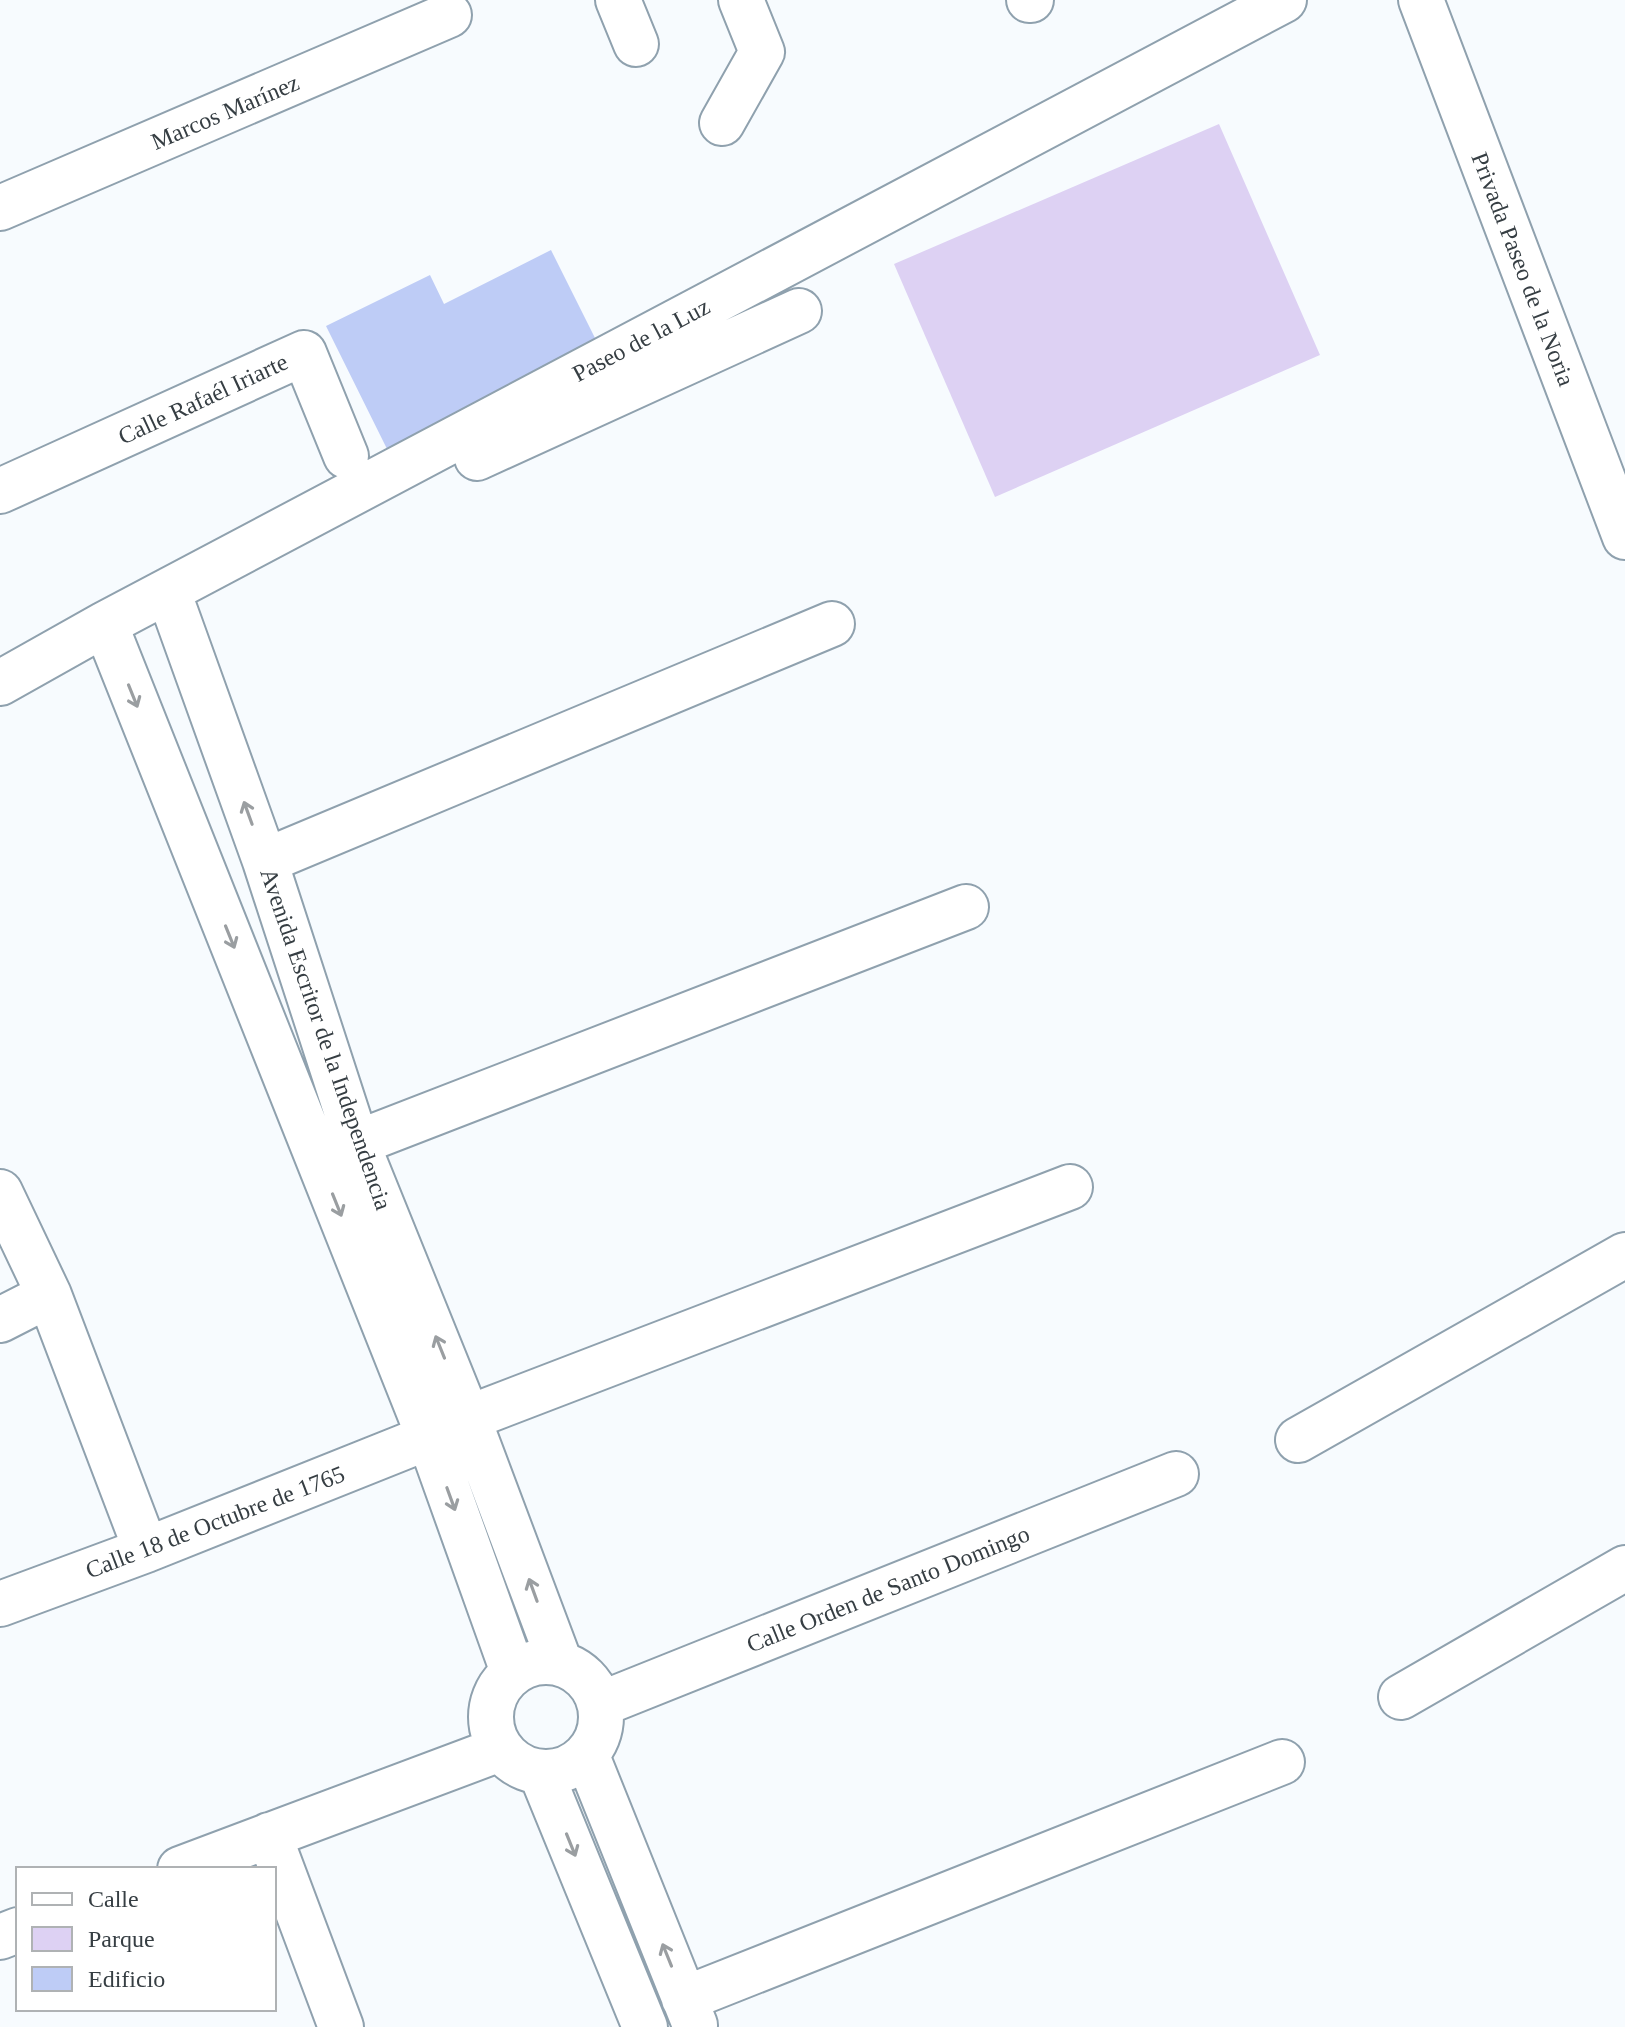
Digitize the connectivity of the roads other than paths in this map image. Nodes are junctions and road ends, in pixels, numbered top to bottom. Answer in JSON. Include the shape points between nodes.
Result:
{"nodes":[{"id":1,"x":618,"y":0,"type":"edge"},
{"id":2,"x":741,"y":0,"type":"edge"},
{"id":3,"x":1284,"y":0,"type":"edge"},
{"id":4,"x":1421,"y":0,"type":"edge"},
{"id":5,"x":449,"y":15,"type":"dead end"},
{"id":6,"x":636,"y":44,"type":"dead end"},
{"id":7,"x":722,"y":123,"type":"dead end"},
{"id":8,"x":0,"y":208,"type":"edge"},
{"id":9,"x":799,"y":311,"type":"dead end"},
{"id":10,"x":346,"y":456,"type":"dead end"},
{"id":11,"x":0,"y":491,"type":"edge"},
{"id":12,"x":1625,"y":537,"type":"edge"},
{"id":13,"x":170,"y":590,"type":"junction"},
{"id":14,"x":105,"y":624,"type":"junction"},
{"id":15,"x":832,"y":624,"type":"dead end"},
{"id":16,"x":0,"y":683,"type":"edge"},
{"id":17,"x":265,"y":861,"type":"junction"},
{"id":18,"x":966,"y":907,"type":"dead end"},
{"id":19,"x":337,"y":1150,"type":"junction"},
{"id":20,"x":1070,"y":1187,"type":"dead end"},
{"id":21,"x":0,"y":1192,"type":"edge"},
{"id":22,"x":1625,"y":1255,"type":"edge"},
{"id":23,"x":49,"y":1295,"type":"junction"},
{"id":24,"x":0,"y":1320,"type":"edge"},
{"id":25,"x":468,"y":1418,"type":"junction"},
{"id":26,"x":429,"y":1437,"type":"junction"},
{"id":27,"x":1298,"y":1440,"type":"dead end"},
{"id":28,"x":1176,"y":1474,"type":"dead end"},
{"id":29,"x":146,"y":1550,"type":"junction"},
{"id":30,"x":1625,"y":1568,"type":"edge"},
{"id":31,"x":0,"y":1604,"type":"edge"},
{"id":32,"x":560,"y":1663,"type":"junction"},
{"id":33,"x":513,"y":1672,"type":"junction"},
{"id":34,"x":1401,"y":1697,"type":"dead end"},
{"id":35,"x":601,"y":1704,"type":"junction"},
{"id":36,"x":500,"y":1749,"type":"junction"},
{"id":37,"x":587,"y":1756,"type":"junction"},
{"id":38,"x":1282,"y":1762,"type":"dead end"},
{"id":39,"x":541,"y":1773,"type":"junction"},
{"id":40,"x":269,"y":1835,"type":"junction"},
{"id":41,"x":185,"y":1867,"type":"edge"},
{"id":42,"x":690,"y":2013,"type":"edge"},
{"id":43,"x":341,"y":2027,"type":"edge"},
{"id":44,"x":645,"y":2027,"type":"edge"}],
"edges":[{"from":1,"to":6,"type":"street"},
{"from":2,"to":7,"type":"street","via":[[762,52]]},
{"from":3,"to":13,"type":"street","name":"Paseo de la Luz"},
{"from":4,"to":12,"type":"street","name":"Privada Paseo de la Noria"},
{"from":5,"to":8,"type":"street","name":"Marcos Marínez"},
{"from":9,"to":13,"type":"street","via":[[468,462],[197,597],[186,599]]},
{"from":10,"to":11,"type":"street","name":"Calle Rafaél Iriarte","via":[[304,353]]},
{"from":13,"to":14,"type":"street","name":"Paseo de la Luz"},
{"from":17,"to":13,"type":"street","name":"Avenida Escritor de la Independencia","one_way":true},
{"from":14,"to":16,"type":"street","name":"Paseo de la Luz"},
{"from":14,"to":19,"type":"street","name":"Avenida Escritor de la Independencia","one_way":true},
{"from":15,"to":17,"type":"street"},
{"from":17,"to":19,"type":"street","name":"Avenida Escritor de la Independencia"},
{"from":18,"to":19,"type":"street"},
{"from":25,"to":19,"type":"street","name":"Avenida Escritor de la Independencia","one_way":true},
{"from":19,"to":26,"type":"street","name":"Avenida Escritor de la Independencia","one_way":true},
{"from":20,"to":25,"type":"street"},
{"from":21,"to":23,"type":"street"},
{"from":22,"to":27,"type":"street"},
{"from":23,"to":24,"type":"street"},
{"from":23,"to":29,"type":"street"},
{"from":32,"to":25,"type":"street","name":"Avenida Escritor de la Independencia","one_way":true},
{"from":26,"to":29,"type":"street","name":"Calle 18 de Octubre de 1765"},
{"from":26,"to":33,"type":"street","name":"Avenida Escritor de la Independencia","one_way":true},
{"from":28,"to":35,"type":"street","name":"Calle Orden de Santo Domingo"},
{"from":29,"to":31,"type":"street","name":"Calle 18 de Octubre de 1765"},
{"from":30,"to":34,"type":"street"},
{"from":32,"to":33,"type":"street","via":[[544,1661]]},
{"from":32,"to":35,"type":"street","via":[[592,1686]]},
{"from":33,"to":36,"type":"street","via":[[493,1699],[491,1724]]},
{"from":35,"to":37,"type":"street","via":[[602,1723]]},
{"from":36,"to":39,"type":"street","via":[[511,1761]]},
{"from":36,"to":40,"type":"street"},
{"from":37,"to":39,"type":"street","via":[[566,1770]]},
{"from":42,"to":37,"type":"street","one_way":true},
{"from":38,"to":42,"type":"street"},
{"from":39,"to":44,"type":"street","one_way":true},
{"from":40,"to":41,"type":"street"},
{"from":40,"to":43,"type":"street"}]}
